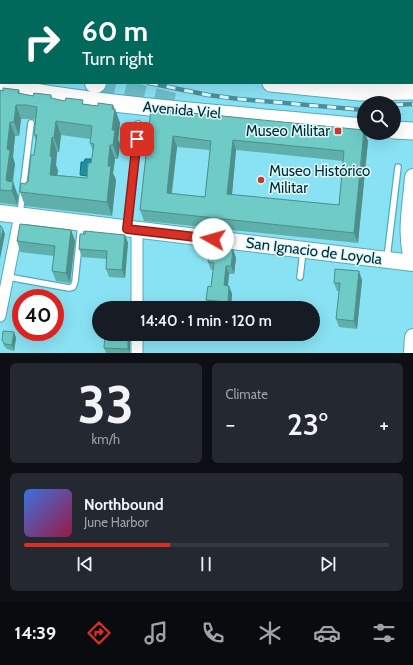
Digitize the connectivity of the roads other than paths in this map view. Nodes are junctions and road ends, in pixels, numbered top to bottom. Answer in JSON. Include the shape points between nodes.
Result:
{"nodes":[{"id":1,"x":284,"y":84,"type":"edge"},
{"id":2,"x":298,"y":85,"type":"edge"},
{"id":3,"x":0,"y":86,"type":"edge"},
{"id":4,"x":398,"y":87,"type":"edge"},
{"id":5,"x":413,"y":91,"type":"edge"},
{"id":6,"x":30,"y":123,"type":"dead end"},
{"id":7,"x":138,"y":124,"type":"dead end"},
{"id":8,"x":357,"y":126,"type":"edge"},
{"id":9,"x":398,"y":166,"type":"dead end"},
{"id":10,"x":413,"y":177,"type":"edge"},
{"id":11,"x":412,"y":198,"type":"edge"},
{"id":12,"x":0,"y":213,"type":"edge"},
{"id":13,"x":20,"y":215,"type":"junction"},
{"id":14,"x":81,"y":223,"type":"junction"},
{"id":15,"x":132,"y":230,"type":"junction"},
{"id":16,"x":303,"y":250,"type":"junction"},
{"id":17,"x":387,"y":260,"type":"junction"},
{"id":18,"x":413,"y":263,"type":"edge"},
{"id":19,"x":8,"y":276,"type":"junction"},
{"id":20,"x":300,"y":277,"type":"dead end"},
{"id":21,"x":137,"y":301,"type":"edge"},
{"id":22,"x":0,"y":316,"type":"edge"},
{"id":23,"x":413,"y":337,"type":"edge"},
{"id":24,"x":138,"y":341,"type":"edge"},
{"id":25,"x":138,"y":353,"type":"edge"},
{"id":26,"x":412,"y":353,"type":"edge"}],
"edges":[{"from":1,"to":2,"type":"main road"},
{"from":2,"to":4,"type":"main road","via":[[360,92]]},
{"from":3,"to":8,"type":"main road","name":"Avenida Viel","via":[[104,102]]},
{"from":4,"to":5,"type":"main road"},
{"from":6,"to":13,"type":"lane"},
{"from":7,"to":15,"type":"lane"},
{"from":9,"to":17,"type":"lane"},
{"from":10,"to":11,"type":"street"},
{"from":11,"to":18,"type":"street","via":[[408,238]]},
{"from":12,"to":13,"type":"street","name":"San Ignacio de Loyola"},
{"from":13,"to":14,"type":"street","name":"San Ignacio de Loyola"},
{"from":13,"to":19,"type":"street"},
{"from":14,"to":15,"type":"street","name":"San Ignacio de Loyola"},
{"from":14,"to":19,"type":"lane","via":[[73,287]]},
{"from":15,"to":16,"type":"street","name":"San Ignacio de Loyola"},
{"from":15,"to":21,"type":"street"},
{"from":16,"to":17,"type":"street","name":"San Ignacio de Loyola"},
{"from":16,"to":20,"type":"lane"},
{"from":17,"to":18,"type":"street","name":"San Ignacio de Loyola"},
{"from":19,"to":22,"type":"street"},
{"from":23,"to":26,"type":"street"},
{"from":24,"to":25,"type":"street"}]}
